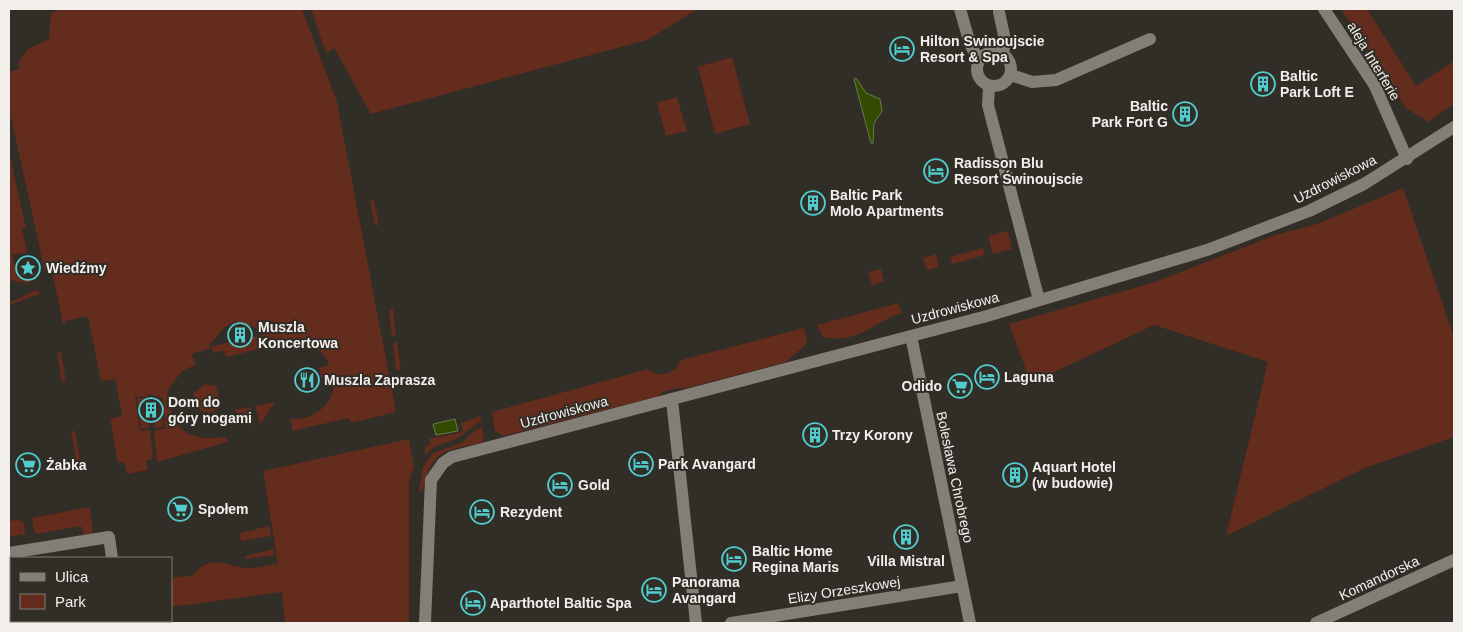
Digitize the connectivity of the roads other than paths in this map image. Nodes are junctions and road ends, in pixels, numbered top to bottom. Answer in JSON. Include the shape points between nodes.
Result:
{"nodes":[{"id":1,"x":960,"y":9,"type":"edge"},
{"id":2,"x":1324,"y":9,"type":"edge"},
{"id":3,"x":999,"y":12,"type":"dead end"},
{"id":4,"x":1150,"y":39,"type":"dead end"},
{"id":5,"x":1002,"y":54,"type":"junction"},
{"id":6,"x":979,"y":61,"type":"junction"},
{"id":7,"x":1011,"y":75,"type":"junction"},
{"id":8,"x":989,"y":86,"type":"junction"},
{"id":9,"x":1454,"y":127,"type":"edge"},
{"id":10,"x":1407,"y":159,"type":"junction"},
{"id":11,"x":1039,"y":300,"type":"junction"},
{"id":12,"x":911,"y":336,"type":"junction"},
{"id":13,"x":672,"y":400,"type":"junction"},
{"id":14,"x":9,"y":553,"type":"edge"},
{"id":15,"x":112,"y":557,"type":"edge"},
{"id":16,"x":1454,"y":560,"type":"edge"},
{"id":17,"x":962,"y":586,"type":"junction"},
{"id":18,"x":425,"y":623,"type":"edge"},
{"id":19,"x":696,"y":623,"type":"edge"},
{"id":20,"x":731,"y":623,"type":"edge"},
{"id":21,"x":970,"y":623,"type":"edge"},
{"id":22,"x":1316,"y":623,"type":"edge"}],
"edges":[{"from":1,"to":6,"type":"street","via":[[970,44]]},
{"from":2,"to":10,"type":"street","name":"aleja Interferie","via":[[1375,86]]},
{"from":3,"to":5,"type":"street","via":[[1005,40]]},
{"from":4,"to":7,"type":"street","via":[[1056,80],[1032,82]]},
{"from":5,"to":6,"type":"street","via":[[992,52]]},
{"from":5,"to":7,"type":"street","via":[[1009,60]]},
{"from":6,"to":8,"type":"street","via":[[979,78]]},
{"from":7,"to":8,"type":"street","via":[[1004,84]]},
{"from":8,"to":11,"type":"street","via":[[988,105]]},
{"from":9,"to":10,"type":"street","name":"Uzdrowiskowa"},
{"from":10,"to":11,"type":"street","name":"Uzdrowiskowa","via":[[1309,211],[1207,250]]},
{"from":11,"to":12,"type":"street","name":"Uzdrowiskowa"},
{"from":12,"to":13,"type":"street","name":"Uzdrowiskowa"},
{"from":12,"to":17,"type":"street","name":"Bolesława Chrobrego"},
{"from":13,"to":18,"type":"street","name":"Uzdrowiskowa","via":[[452,457],[443,463],[431,480]]},
{"from":13,"to":19,"type":"street"},
{"from":14,"to":15,"type":"street","via":[[109,537]]},
{"from":16,"to":22,"type":"street","name":"Komandorska"},
{"from":17,"to":20,"type":"street","name":"Elizy Orzeszkowej"},
{"from":17,"to":21,"type":"street","name":"Bolesława Chrobrego"}]}
